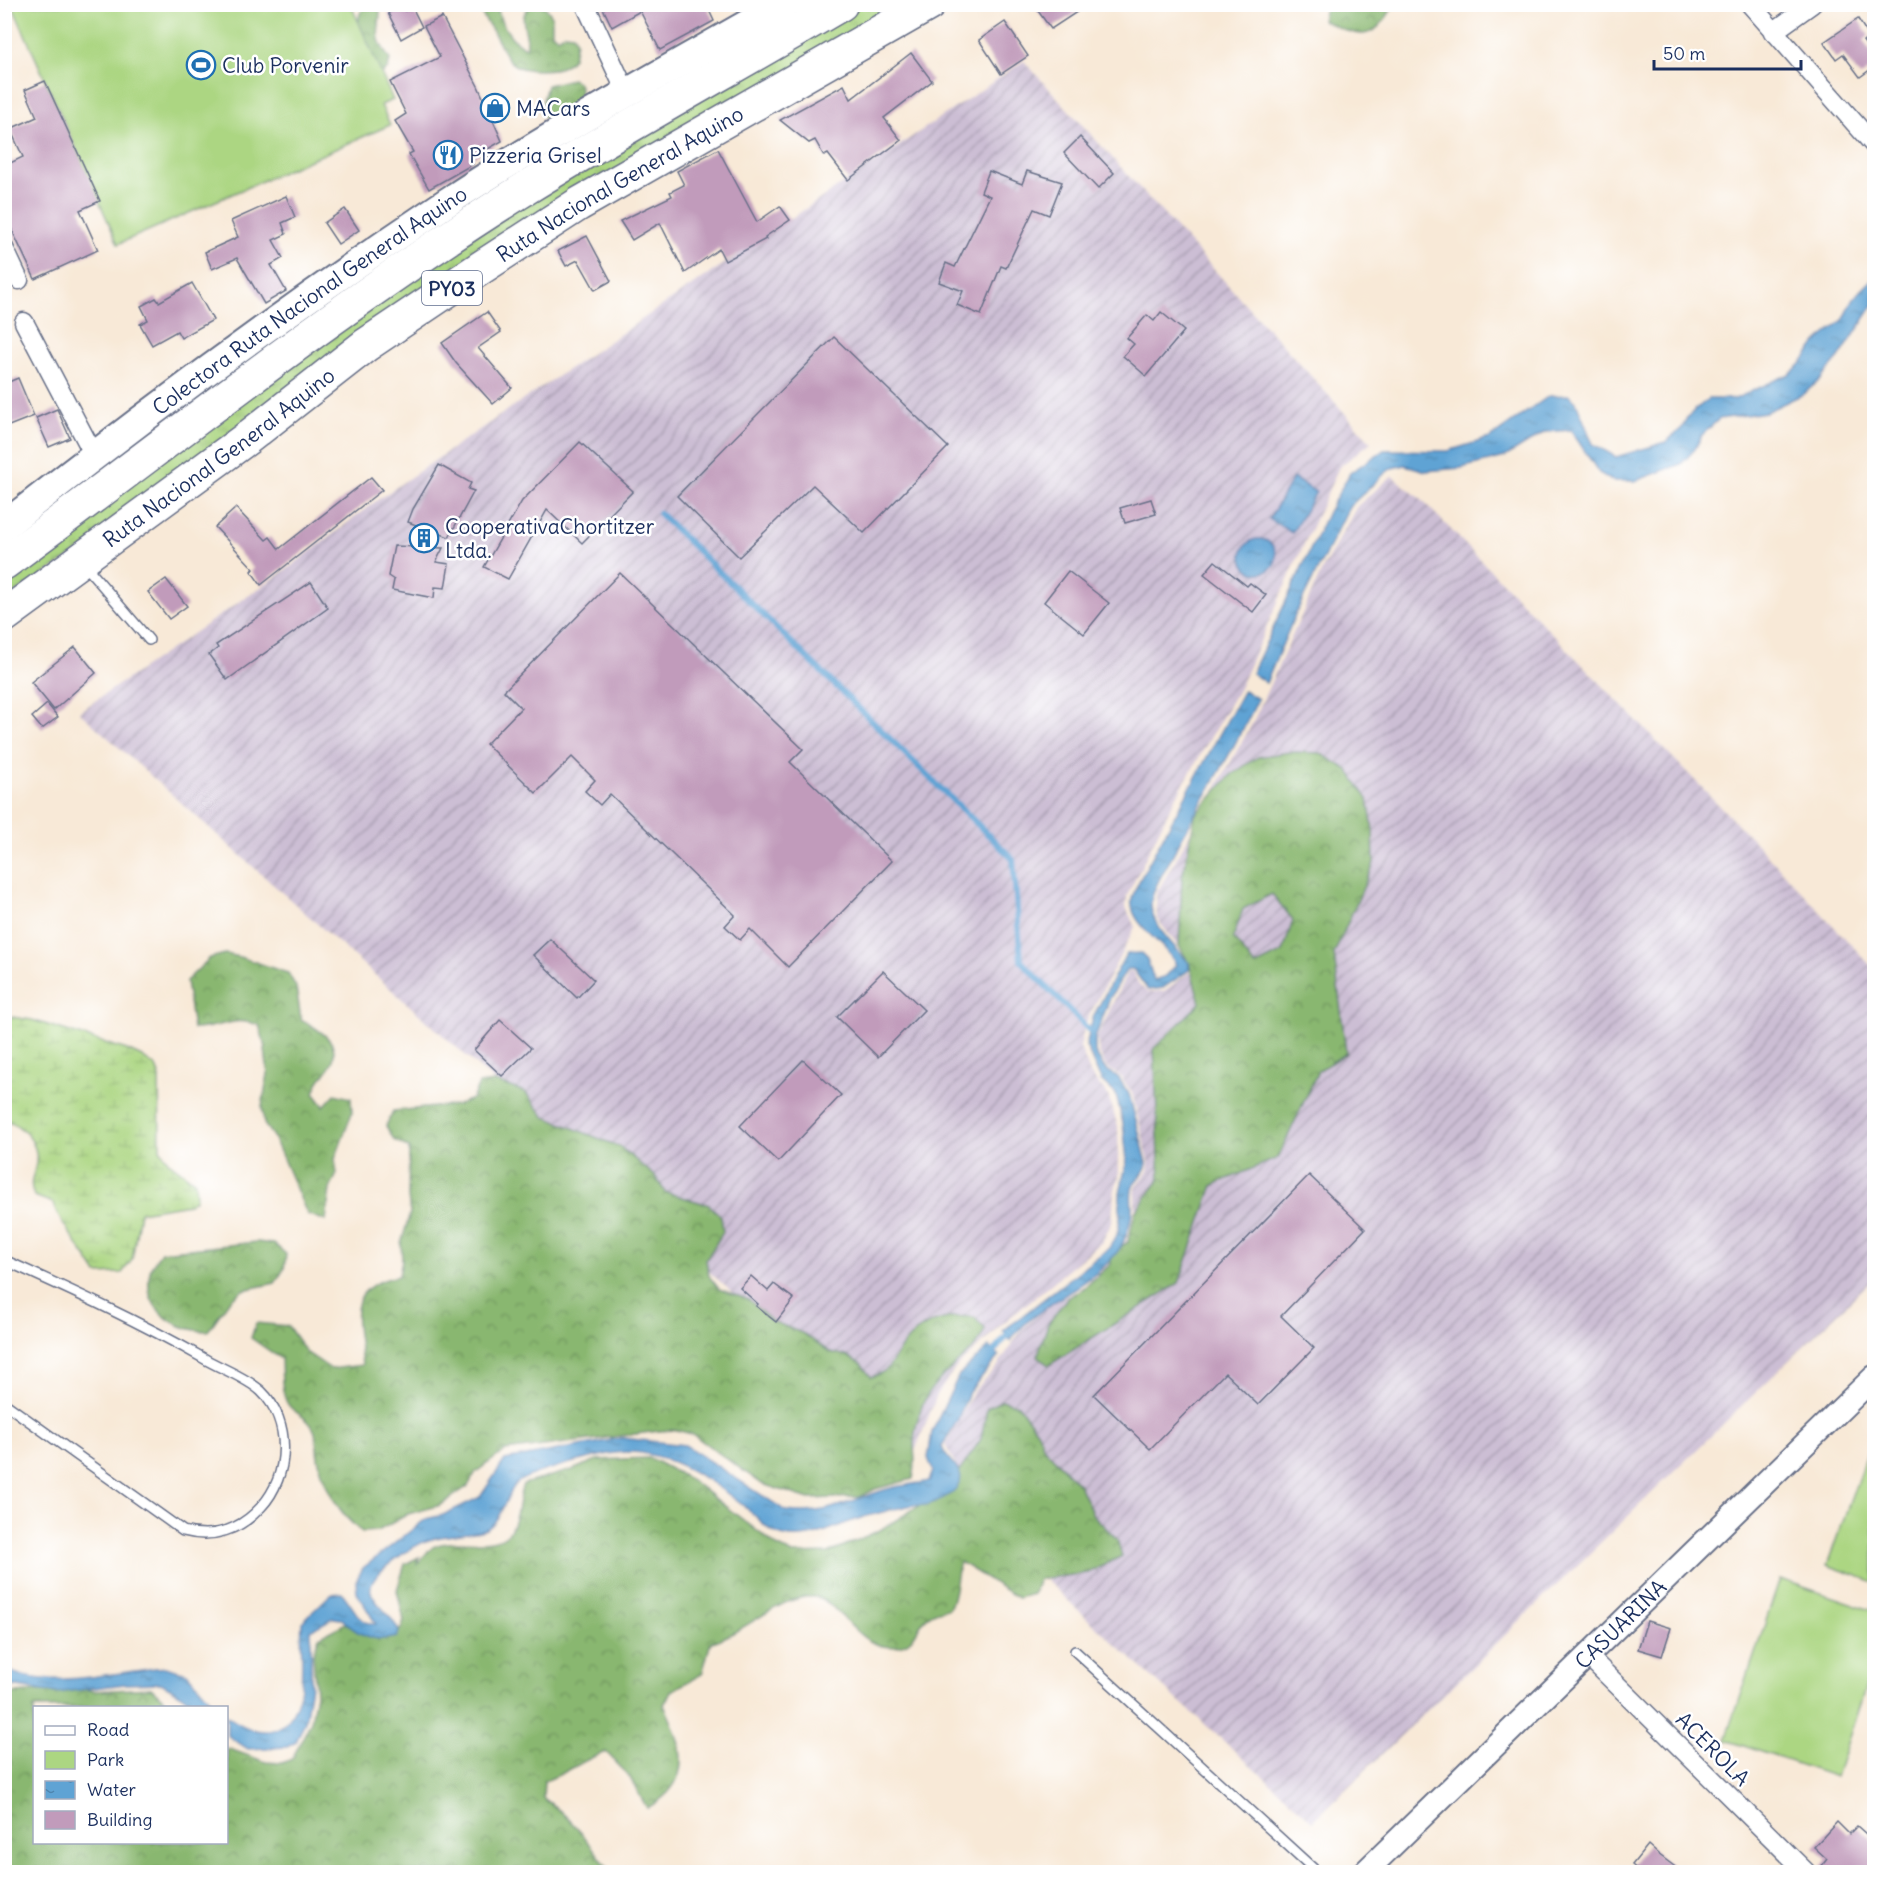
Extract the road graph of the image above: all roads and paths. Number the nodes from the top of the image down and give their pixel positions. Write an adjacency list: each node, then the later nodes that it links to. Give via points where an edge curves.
1 (585, 4): 8 (street)
2 (783, 4): 8 (main road, Colectora Ruta Nacional General Aquino)
3 (841, 4): 13 (highway, Ruta Nacional General Aquino / PY03, via 526,188)
4 (929, 4): 16 (highway, Ruta Nacional General Aquino / PY03, via 579,204 491,261 366,345 246,439)
5 (1750, 4): 7 (street)
6 (1812, 4): 7 (street)
7 (1773, 32): 9 (street)
8 (627, 93): 14 (main road, Colectora Ruta Nacional General Aquino, via 446,203)
9 (1875, 145)
10 (4, 248): 11 (street)
11 (19, 280)
12 (24, 322): 14 (street)
13 (302, 341): 15 (main road); 17 (highway, Ruta Nacional General Aquino / PY03)
14 (93, 455): 15 (main road, Colectora Ruta Nacional General Aquino)
15 (4, 526)
16 (80, 560): 18 (highway, Ruta Nacional General Aquino / PY03); 19 (lane)
17 (4, 563)
18 (4, 616)
19 (149, 640)
20 (4, 1260): 22 (lane, via 132,1317 260,1390 276,1412 283,1431 280,1478 254,1515 231,1529 202,1536 183,1531)
21 (1875, 1377): 24 (street, CASUARINA)
22 (4, 1403)
23 (1075, 1652): 25 (lane)
24 (1589, 1657): 26 (street, CASUARINA); 27 (street, ACEROLA)
25 (1317, 1872)
26 (1365, 1872)
27 (1806, 1872)

